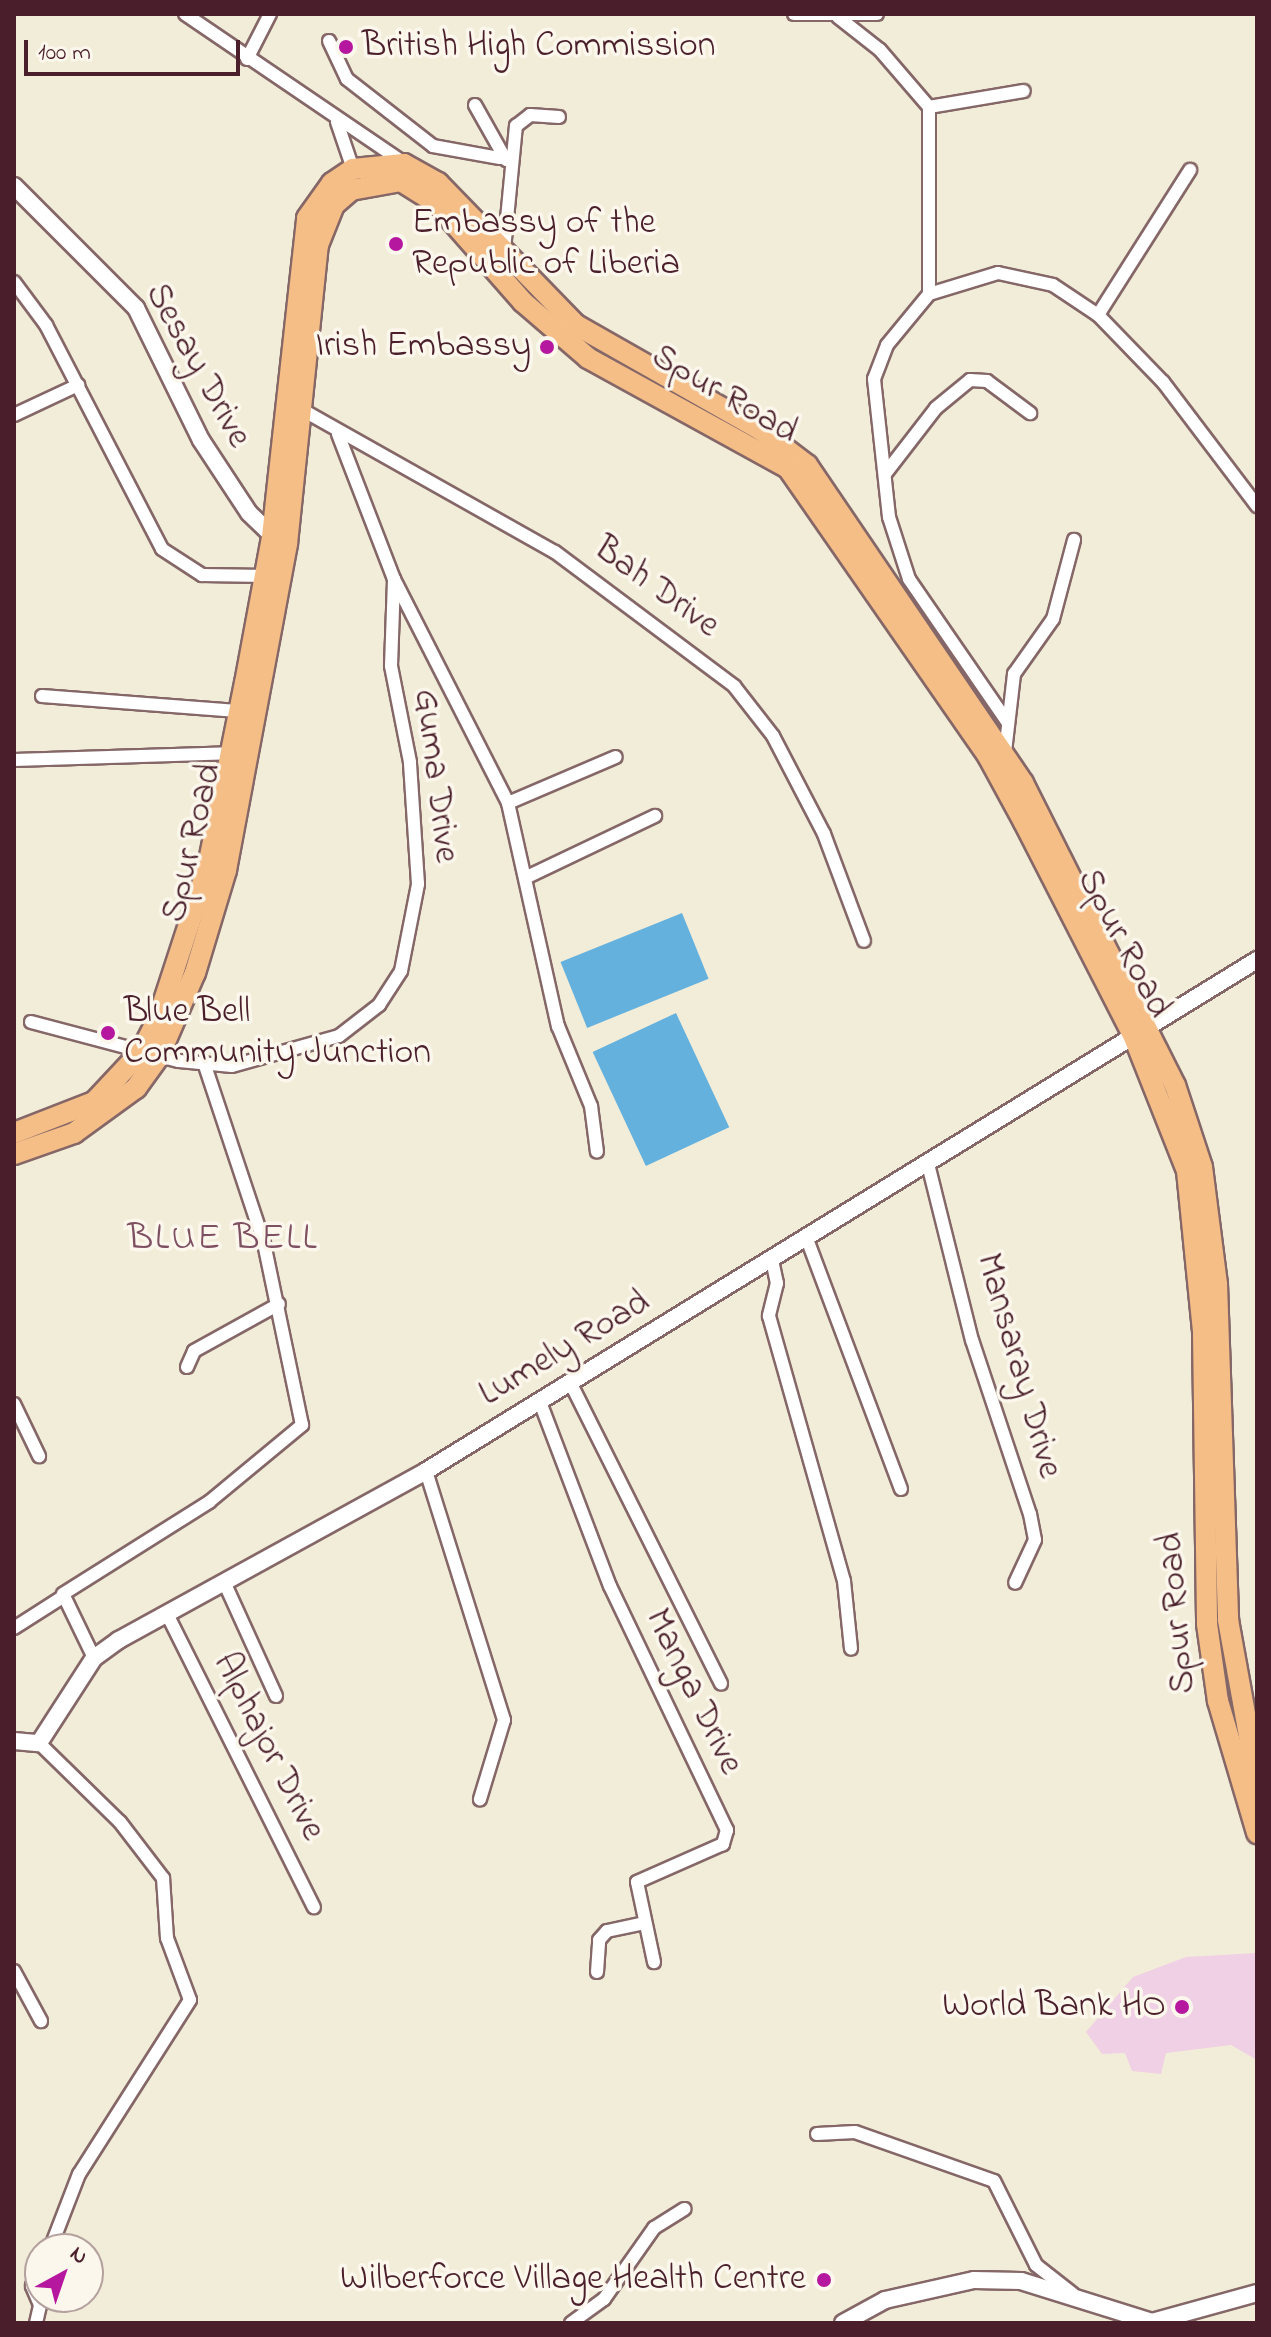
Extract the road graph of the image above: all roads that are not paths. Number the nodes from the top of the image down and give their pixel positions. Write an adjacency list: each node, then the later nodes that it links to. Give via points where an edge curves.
1 (185, 14): 7 (street)
2 (270, 14): 7 (street)
3 (794, 14): 5 (street)
4 (877, 14): 5 (street)
5 (823, 16): 10 (street, via 880,50)
6 (329, 41): 13 (street, via 347,79 433,146)
7 (247, 59): 12 (street)
8 (1024, 91): 10 (street)
9 (475, 105): 13 (street)
10 (929, 107): 20 (street)
11 (559, 117): 13 (street, via 520,118)
12 (337, 122): 14 (street); 15 (street)
13 (505, 160): 18 (street)
14 (404, 164): 15 (main road); 18 (main road, Spur Road, via 438,183)
15 (353, 169): 22 (main road, Spur Road, via 332,183 307,218)
16 (1190, 170): 21 (street)
17 (14, 186): 32 (street, Sesay Drive, via 136,308 201,440)
18 (503, 253): 28 (main road, Spur Road, via 538,292 616,353)
19 (14, 282): 23 (street)
20 (929, 294): 21 (street, via 966,278 1025,274); 29 (street, via 887,345 874,379)
21 (1098, 315): 30 (street, via 1163,382)
22 (301, 340): 24 (main road, Spur Road); 28 (main road, Spur Road, via 318,245 334,205 368,183 401,181 436,203 523,302 588,358)
23 (78, 385): 26 (street); 33 (street, via 162,549 202,575)
24 (297, 407): 27 (street, Bah Drive); 32 (main road, Spur Road)
25 (1030, 413): 29 (street, via 987,381 970,380 936,408)
26 (14, 415)
27 (338, 434): 34 (street); 46 (street, Bah Drive, via 555,552 734,686 773,736 817,821)
28 (757, 437): 39 (main road, Spur Road, via 830,495); 49 (main road, Spur Road, via 807,489 988,756)
29 (885, 474): 38 (street, via 895,547 909,579)
30 (1257, 506)
31 (1074, 540): 38 (street, via 1053,619 1014,674)
32 (279, 541): 33 (main road, Spur Road)
33 (272, 577): 35 (main road, Spur Road)
34 (394, 579): 43 (street); 51 (street, Guma Drive, via 391,666 418,845 415,914 401,971 379,1005 339,1036 290,1055)
35 (252, 685): 37 (main road, Spur Road); 40 (main road, Spur Road)
36 (42, 696): 37 (street)
37 (237, 711): 40 (main road, Spur Road)
38 (1008, 723): 39 (street)
39 (1005, 752): 49 (main road, Spur Road)
40 (239, 753): 42 (street); 50 (main road, Spur Road, via 217,868)
41 (616, 757): 43 (street)
42 (14, 760)
43 (508, 803): 45 (street)
44 (655, 816): 45 (street)
45 (527, 877): 53 (street, via 558,1026 591,1106)
46 (864, 941)
47 (1257, 960): 49 (street, Lumely Road)
48 (31, 1022): 50 (street, Guma Drive)
49 (1141, 1033): 55 (street, Lumely Road); 59 (main road, Spur Road, via 1187,1171)
50 (150, 1054): 51 (street, Guma Drive); 52 (main road, Spur Road, via 94,1102); 54 (main road, Spur Road, via 104,1116)
51 (205, 1066): 58 (street, via 228,1121)
52 (14, 1133)
53 (597, 1152)
54 (14, 1154)
55 (928, 1164): 56 (street, Lumely Road); 67 (street, Mansaray Drive, via 992,1407 1030,1514 1035,1540)
56 (807, 1239): 57 (street, Lumely Road); 66 (street)
57 (772, 1260): 61 (street, Lumely Road); 72 (street, via 777,1283 769,1316 844,1581)
58 (279, 1304): 60 (street, via 194,1351); 69 (street, via 302,1416 298,1433 209,1502)
59 (1212, 1332): 78 (main road, Spur Road, via 1228,1620); 80 (main road, Spur Road, via 1207,1624 1218,1701)
60 (187, 1367)
61 (571, 1384): 62 (street, Lumely Road); 74 (street)
62 (540, 1402): 65 (street, Lumely Road); 82 (street, Manga Drive, via 629,1630 727,1830 723,1844 637,1882)
63 (14, 1404): 64 (street)
64 (39, 1456)
65 (426, 1471): 68 (street, Lumely Road); 79 (street, via 467,1583 504,1720)
66 (901, 1489)
67 (1015, 1583)
68 (225, 1584): 70 (street, Lumely Road); 75 (street)
69 (61, 1598): 71 (street); 73 (street)
70 (167, 1614): 73 (street, Lumely Road); 81 (street, Alphajor Drive)
71 (14, 1628)
72 (851, 1649)
73 (94, 1658): 77 (street, Lumely Road)
74 (721, 1683)
75 (276, 1696)
76 (14, 1741): 77 (street)
77 (39, 1743): 89 (street, via 120,1822 163,1878 167,1938 190,2000 79,2174)
78 (1257, 1780)
79 (480, 1799)
80 (1257, 1833)
81 (314, 1907)
82 (644, 1923): 83 (street, Manga Drive); 85 (street, via 607,1931 599,1940)
83 (654, 1962)
84 (14, 1971): 86 (street)
85 (597, 1972)
86 (41, 2021)
87 (817, 2134): 91 (street, via 855,2132 994,2181 1036,2265)
88 (684, 2209): 92 (street, via 654,2228 604,2299)
89 (56, 2233)
90 (1257, 2293): 91 (street, via 1152,2322)
91 (1081, 2301): 93 (street, via 1021,2281 974,2280 885,2300)
92 (571, 2323)
93 (843, 2323)

